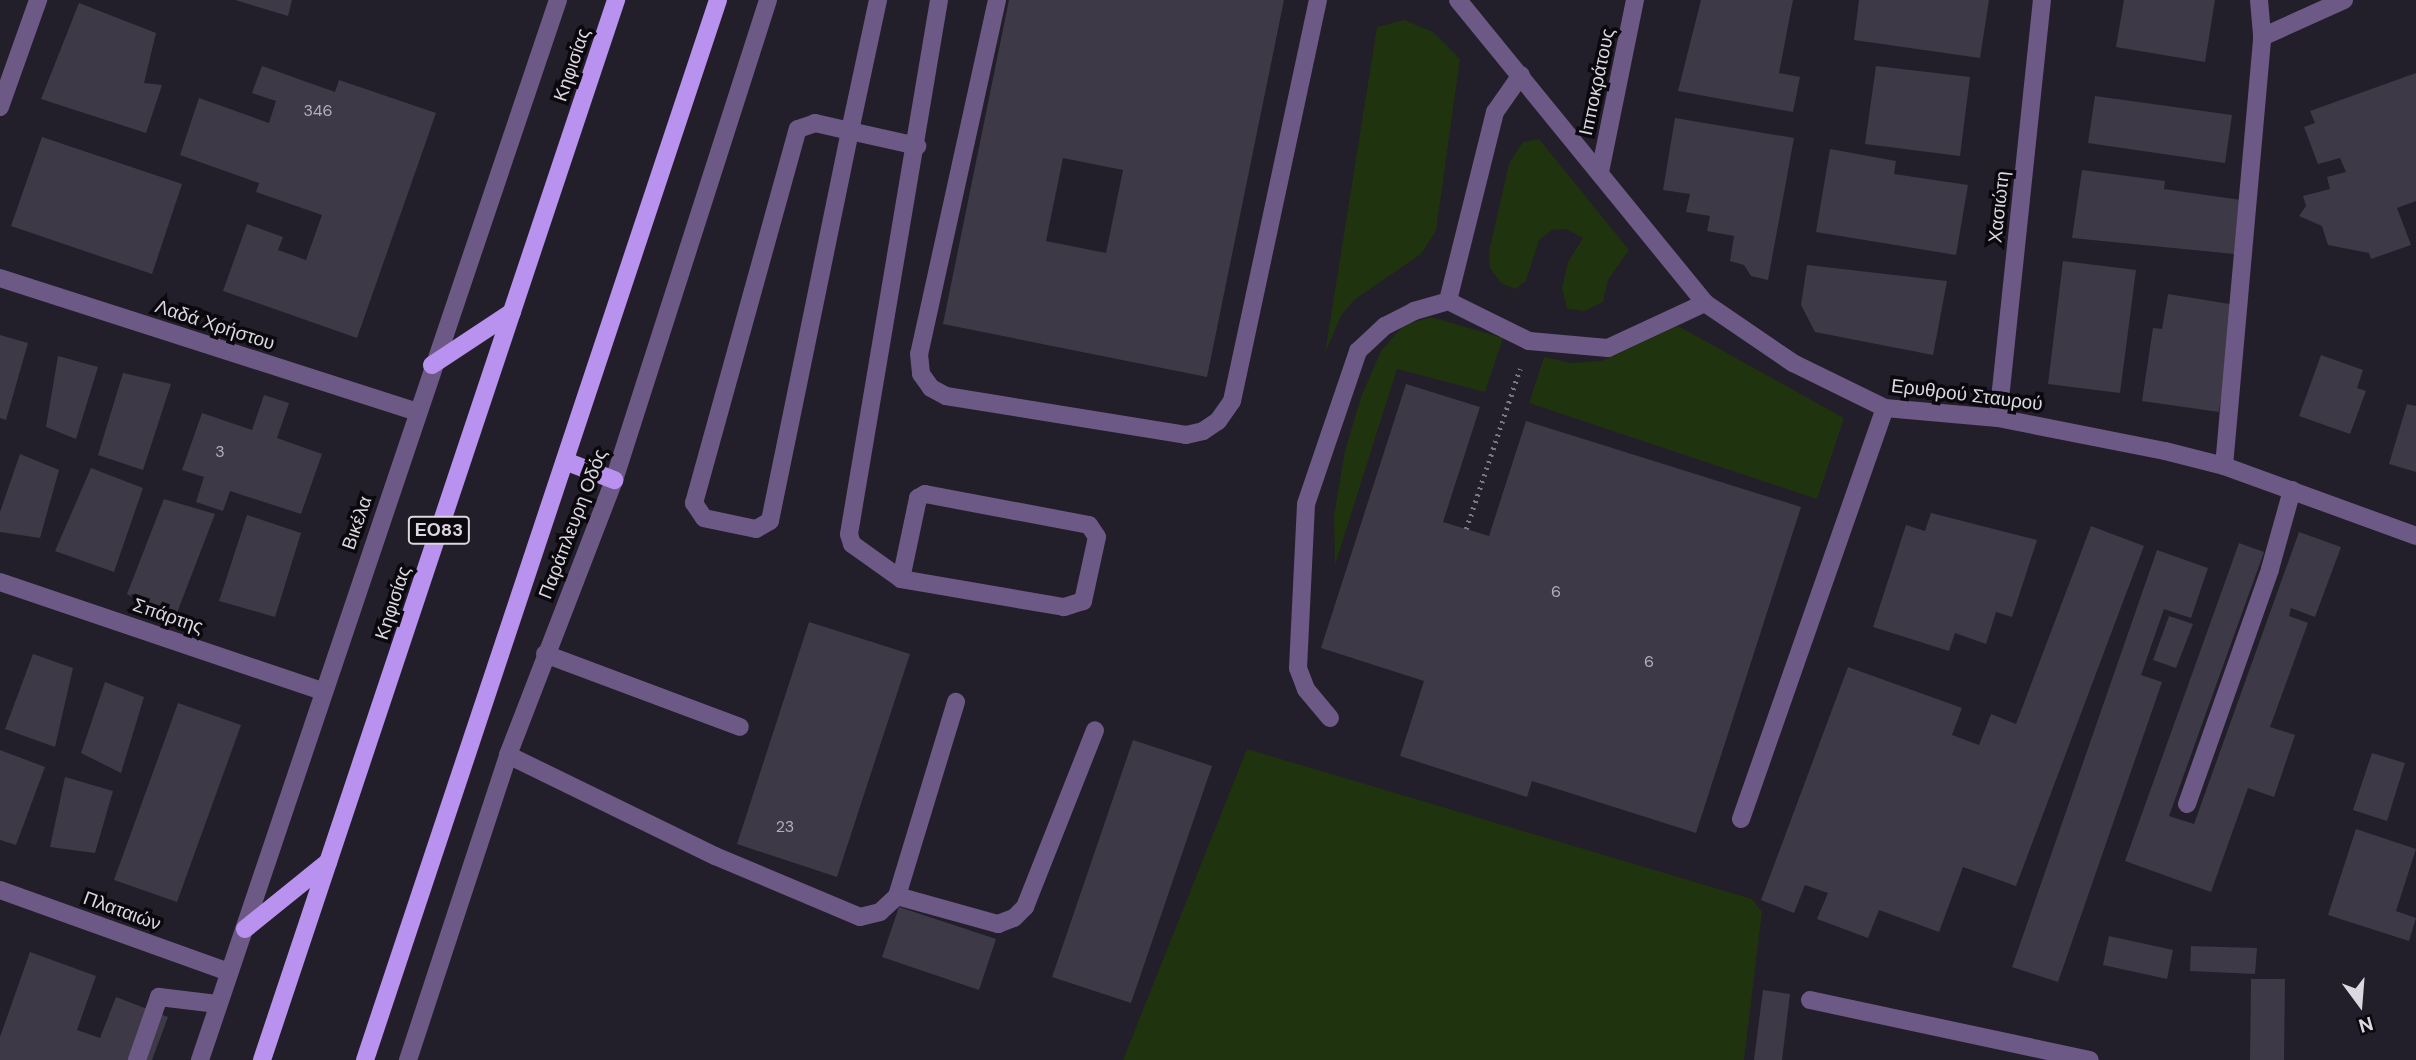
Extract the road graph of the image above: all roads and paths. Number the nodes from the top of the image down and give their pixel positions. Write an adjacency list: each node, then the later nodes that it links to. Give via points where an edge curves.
1 (38, 0): 17 (street)
2 (558, 0): 25 (street, Βικέλα)
3 (616, 0): 24 (main road, Κηφισίας / ΕΟ83)
4 (718, 0): 30 (main road)
5 (768, 0): 32 (street, Παράπλευρη Οδός)
6 (878, 0): 18 (street)
7 (939, 0): 19 (street)
8 (996, 0): 9 (street, via 919,354 921,374 931,388 946,396 1186,435 1203,432 1218,421 1232,401)
9 (1318, 0)
10 (1458, 0): 16 (street, Ερυθρού Σταυρού)
11 (1635, 0): 20 (street, Ιπποκράτους)
12 (2042, 0): 29 (street, Χασιώτη)
13 (2259, 0): 15 (street)
14 (2344, 0): 15 (street)
15 (2262, 37): 31 (street)
16 (1521, 75): 20 (street, Ερυθρού Σταυρού); 22 (street, via 1495,112)
17 (0, 107)
18 (850, 131): 18 (street, via 816,122 798,129 694,503 704,519 756,530 771,521); 19 (street)
19 (917, 146): 36 (street, via 849,534 855,550)
20 (1600, 172): 23 (street, Ερυθρού Σταυρού)
21 (0, 278): 28 (street, Λαδά Χρήστου)
22 (1448, 302): 23 (street, via 1529,341 1608,348); 41 (street, via 1414,311 1385,326 1358,351 1306,504 1298,668 1306,689)
23 (1705, 303): 27 (street, Ερυθρού Σταυρού, via 1793,362)
24 (512, 312): 25 (main road); 47 (main road, Κηφισίας / ΕΟ83)
25 (432, 365): 28 (street, Βικέλα)
26 (1518, 377): 34 (path)
27 (1885, 408): 29 (street, Ερυθρού Σταυρού); 46 (street)
28 (417, 412): 39 (street, Βικέλα)
29 (1998, 418): 31 (street, Ερυθρού Σταυρού, via 2085,432)
30 (565, 461): 32 (main road); 57 (main road)
31 (2224, 466): 33 (street, Ερυθρού Σταυρού)
32 (614, 480): 38 (street, Παράπλευρη Οδός)
33 (2292, 490): 35 (street, Ερυθρού Σταυρού); 45 (street, via 2270,569)
34 (1466, 529)
35 (2416, 536)
36 (901, 579): 36 (street, via 1074,607 1083,601 1097,537 1089,525 925,494 918,498)
37 (0, 582): 39 (street, Σπάρτης)
38 (545, 654): 42 (street); 44 (street, Παράπλευρη Οδός)
39 (322, 691): 50 (street, Βικέλα)
40 (956, 702): 49 (street)
41 (1330, 718)
42 (740, 727)
43 (1095, 730): 49 (street, via 1025,907 1014,918 998,924)
44 (508, 755): 49 (street, via 715,856 860,916 880,912); 58 (street, Παράπλευρη Οδός)
45 (2187, 804)
46 (1741, 819)
47 (328, 862): 50 (main road); 56 (main road, Κηφισίας / ΕΟ83)
48 (0, 890): 51 (street, Πλαταιών)
49 (897, 896)
50 (244, 929): 51 (street, Βικέλα)
51 (229, 972): 53 (street, Βικέλα)
52 (1810, 1000): 59 (street)
53 (218, 1004): 54 (street, via 159,997); 55 (street, Βικέλα)
54 (137, 1060)
55 (200, 1060)
56 (262, 1060)
57 (365, 1060)
58 (408, 1060)
59 (2090, 1060)

